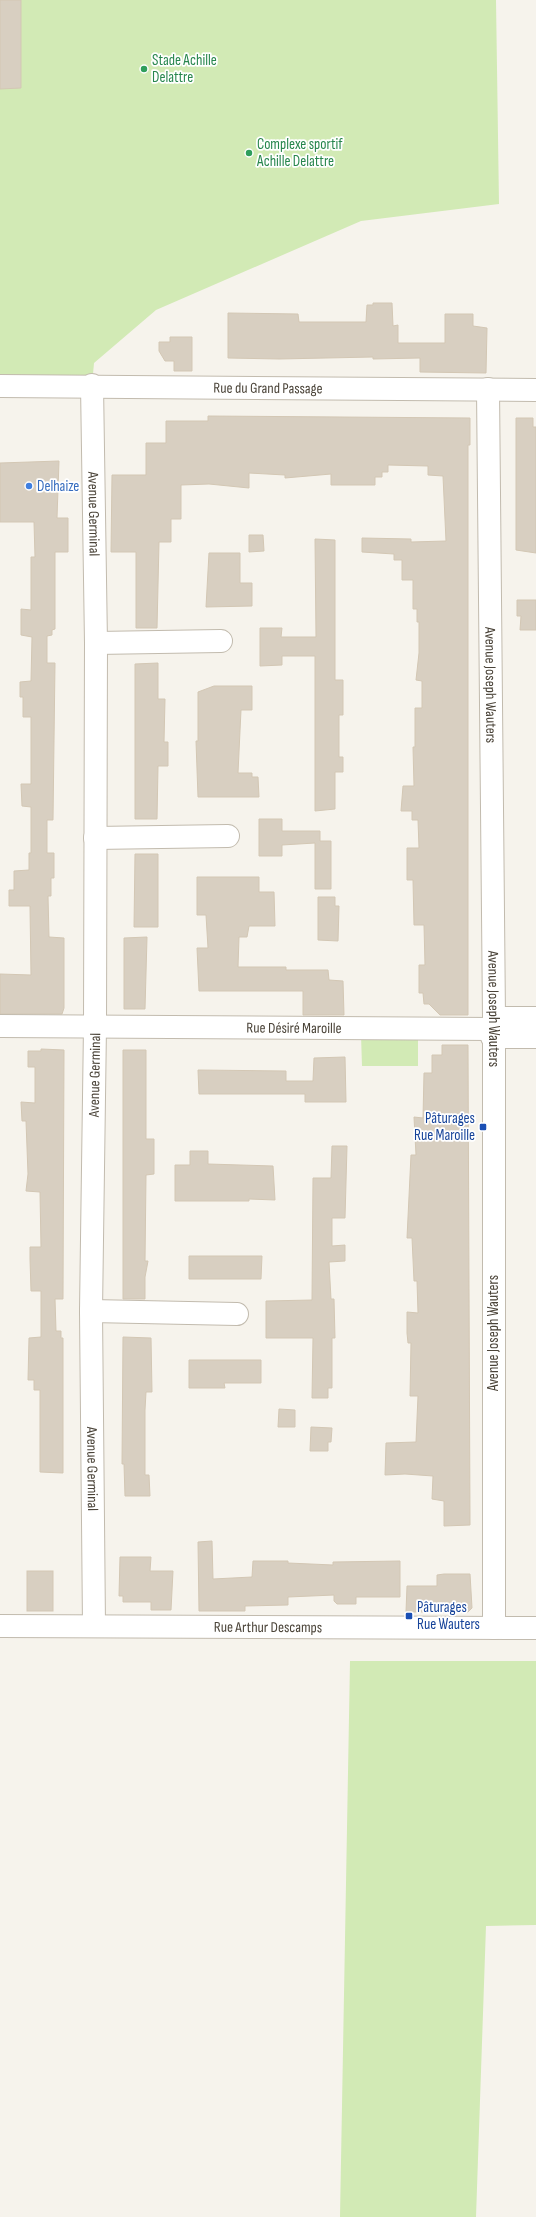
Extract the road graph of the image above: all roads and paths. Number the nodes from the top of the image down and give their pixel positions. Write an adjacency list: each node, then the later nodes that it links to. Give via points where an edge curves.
1 (92, 385): 2 (street, Rue du Grand Passage); 3 (street, Rue du Grand Passage); 6 (street, Avenue Germinal)
2 (0, 386)
3 (488, 389): 4 (street, Rue du Grand Passage); 12 (street, Avenue Joseph Wauters)
4 (536, 390)
5 (221, 641): 6 (street)
6 (96, 643): 8 (street, Avenue Germinal)
7 (228, 836): 8 (street)
8 (95, 838): 11 (street, Avenue Germinal)
9 (536, 1018): 12 (street)
10 (0, 1026): 11 (street, Rue Désiré Maroille)
11 (95, 1026): 12 (street, Rue Désiré Maroille); 14 (street, Avenue Germinal)
12 (493, 1028): 13 (street); 18 (street, Avenue Joseph Wauters)
13 (536, 1037)
14 (91, 1312): 15 (street); 17 (street, Avenue Germinal)
15 (237, 1314)
16 (0, 1626): 17 (street, Rue Arthur Descamps)
17 (94, 1626): 18 (street, Rue Arthur Descamps)
18 (494, 1628): 19 (street, Rue Arthur Descamps)
19 (536, 1628)

